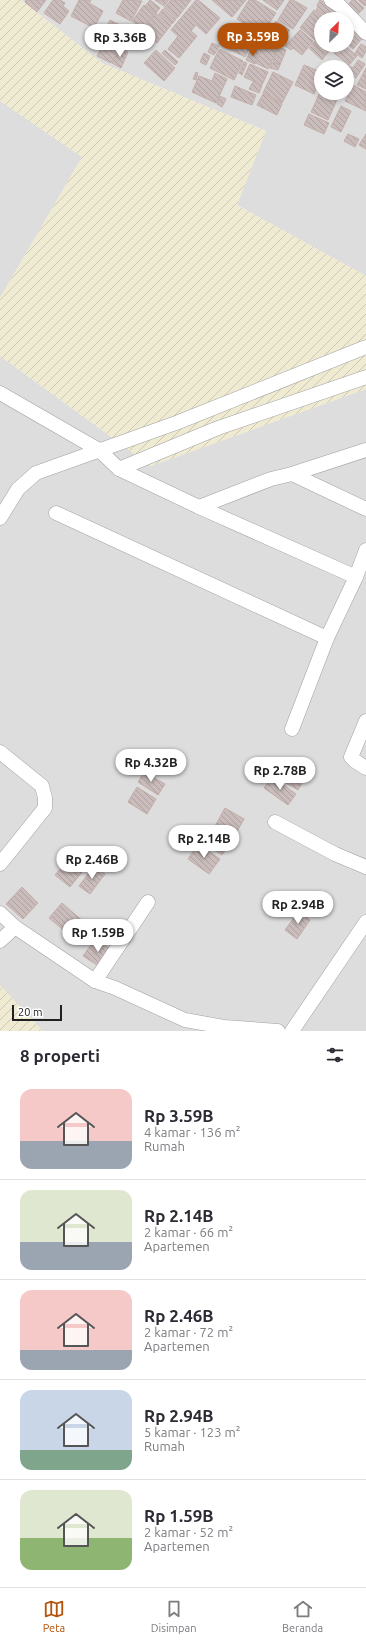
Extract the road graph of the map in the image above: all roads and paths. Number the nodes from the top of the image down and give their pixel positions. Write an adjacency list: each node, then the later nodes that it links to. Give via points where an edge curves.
1 (331, 0): 2 (street)
2 (366, 33)
3 (366, 347): 6 (street, via 176,423)
4 (366, 377): 8 (street, via 218,428)
5 (0, 393): 6 (street)
6 (99, 450): 8 (street); 13 (street, via 36,472 18,489)
7 (366, 450): 9 (street)
8 (119, 469): 10 (street)
9 (292, 474): 10 (street, via 271,479); 11 (street)
10 (199, 507): 15 (street)
11 (366, 509)
12 (56, 513): 16 (street)
13 (0, 518)
14 (366, 550): 15 (street)
15 (356, 578): 16 (street)
16 (327, 638): 18 (street)
17 (366, 721): 20 (street, via 351,757)
18 (292, 729)
19 (0, 752): 22 (street, via 42,786 45,798 45,808)
20 (366, 768)
21 (275, 822): 23 (street, via 335,854)
22 (0, 864)
23 (366, 867)
24 (148, 902): 29 (street)
25 (0, 913): 27 (street)
26 (366, 922): 32 (street)
27 (15, 927): 28 (street); 29 (street)
28 (0, 941)
29 (94, 981): 30 (street, via 185,1020)
30 (224, 1029): 31 (street)
31 (278, 1031)
32 (292, 1031)

